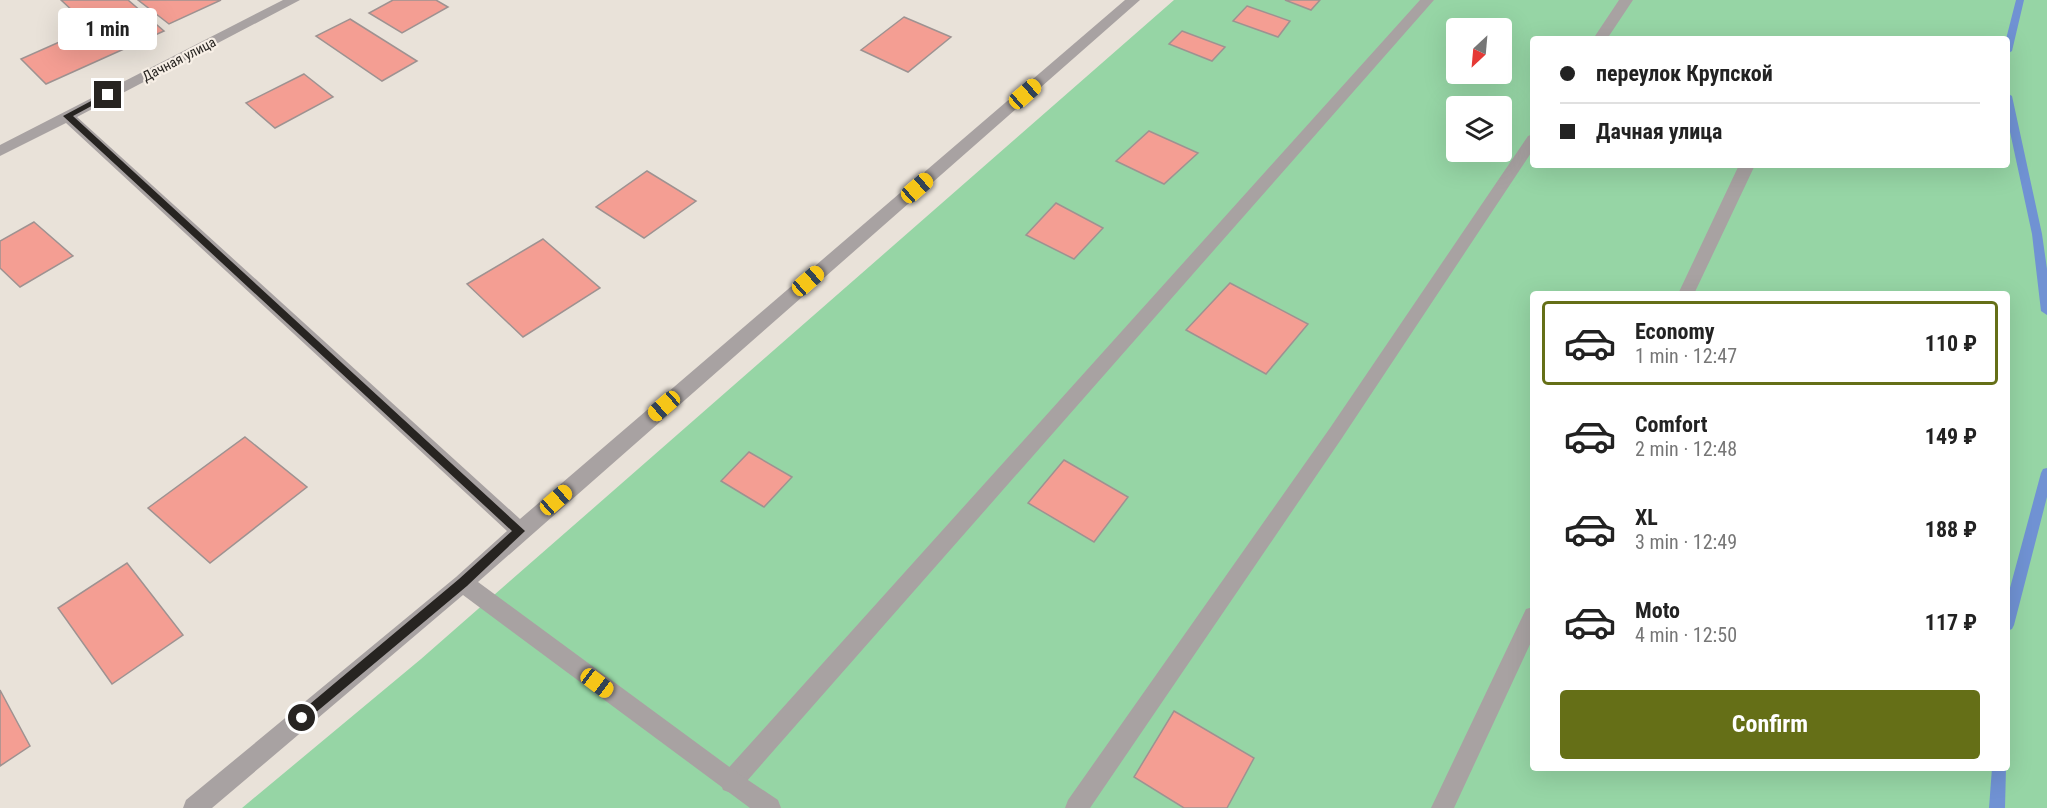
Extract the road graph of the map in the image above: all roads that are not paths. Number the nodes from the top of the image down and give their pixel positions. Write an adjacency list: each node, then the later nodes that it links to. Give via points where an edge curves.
1 (293, 0): 6 (street, Дачная улица)
2 (1133, 0): 11 (street)
3 (1427, 0): 14 (street)
4 (1626, 0): 5 (street)
5 (1602, 36)
6 (67, 116): 8 (street, Дачная улица); 11 (street)
7 (1530, 142): 17 (street, via 1336,433)
8 (0, 151)
9 (1746, 168): 10 (street)
10 (1687, 291)
11 (520, 531): 12 (street)
12 (463, 583): 14 (street); 15 (street)
13 (1530, 622): 18 (street)
14 (731, 782): 16 (street)
15 (194, 808)
16 (770, 808)
17 (1076, 808)
18 (1442, 808)

